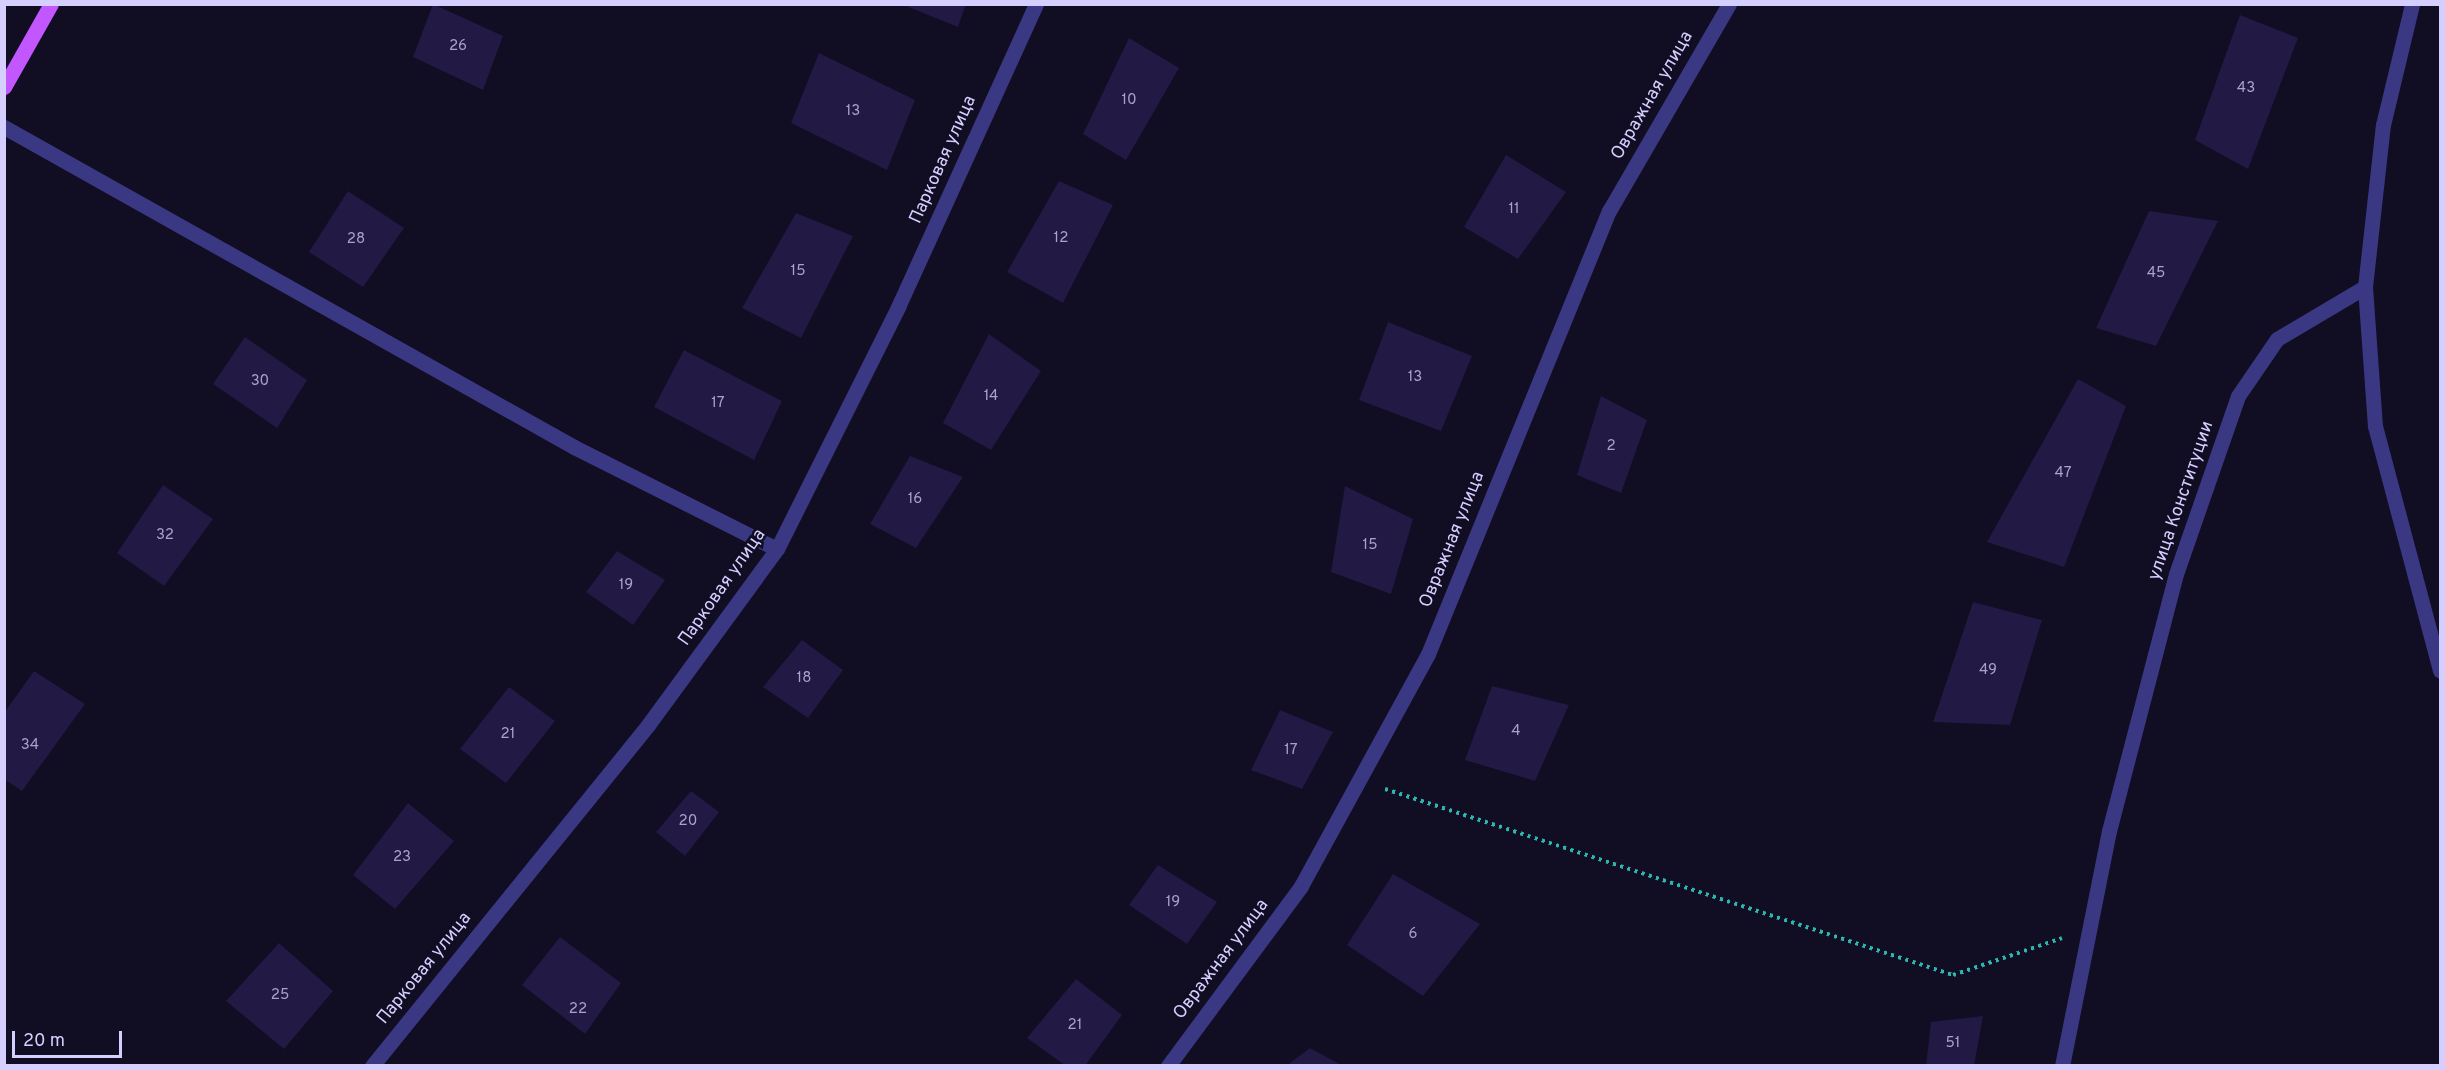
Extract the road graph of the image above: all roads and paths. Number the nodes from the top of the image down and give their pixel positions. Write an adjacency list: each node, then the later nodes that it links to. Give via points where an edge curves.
1 (51, 4): 5 (main road)
2 (1036, 4): 8 (street, Парковая улица, via 898,307)
3 (1729, 4): 10 (street, Овражная улица, via 1609,211 1428,654)
4 (2412, 4): 7 (street, via 2383,125)
5 (4, 87)
6 (4, 127): 8 (street, via 574,447)
7 (2365, 287): 9 (street, via 2374,426); 11 (street, улица Конституции, via 2277,339 2238,396 2176,574 2109,831)
8 (777, 549): 12 (street, Парковая улица, via 648,725)
9 (2440, 670)
10 (1358, 780): 11 (path, via 1953,975); 13 (street, Овражная улица, via 1301,886)
11 (2089, 929): 14 (street, улица Конституции)
12 (372, 1065)
13 (1168, 1065)
14 (2062, 1065)

